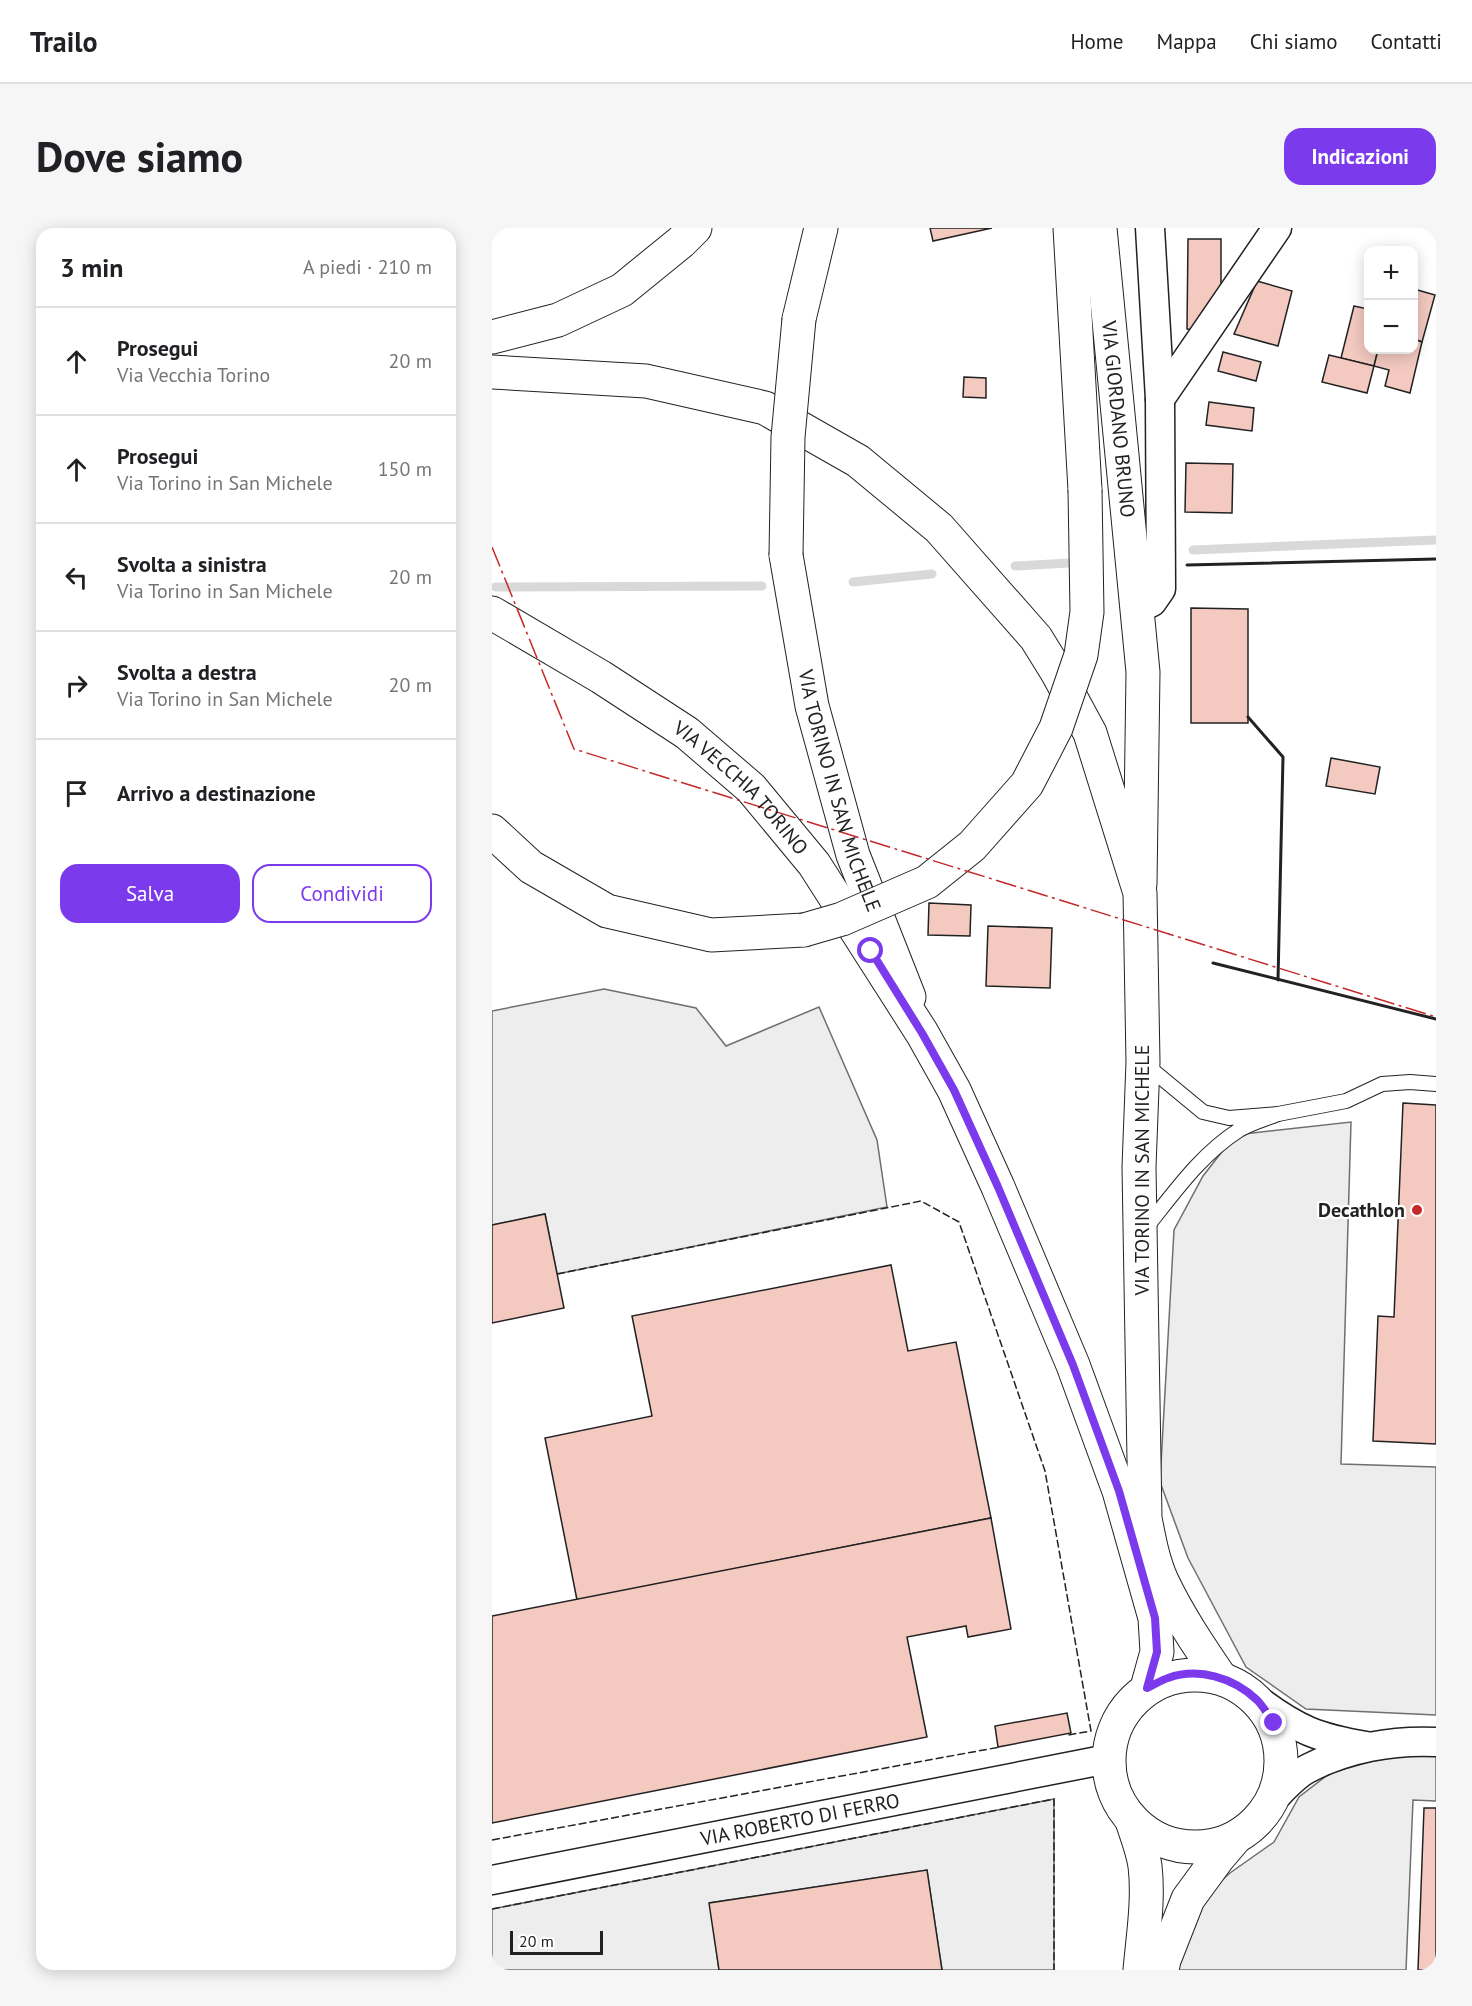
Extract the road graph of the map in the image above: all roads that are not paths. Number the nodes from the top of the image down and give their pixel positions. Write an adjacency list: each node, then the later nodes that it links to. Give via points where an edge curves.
1 (695, 228): 7 (main road, via 622,290 558,320)
2 (821, 228): 14 (main road, VIA TORINO IN SAN MICHELE, bridge, via 799,318 788,436 786,555 812,706 853,855)
3 (1070, 228): 12 (main road, bridge, via 1085,490 1087,612 1081,655 1056,729 1027,784 972,846 927,882 842,918 804,930 711,935 607,911 531,867)
4 (1100, 228): 10 (main road, VIA GIORDANO BRUNO)
5 (1150, 228): 9 (street)
6 (1277, 228): 9 (street)
7 (492, 337)
8 (492, 372): 13 (main road, via 646,381 686,388 765,408 858,461 939,528 1036,638 1089,733)
9 (1160, 399): 10 (street, via 1161,589 1152,602)
10 (1137, 609): 13 (main road, VIA TORINO IN SAN MICHELE, via 1143,672)
11 (492, 613): 14 (main road, VIA VECCHIA TORINO, via 687,733 751,789 814,864)
12 (492, 831)
13 (1140, 893): 15 (main road, VIA TORINO IN SAN MICHELE)
14 (922, 1033): 20 (main road, VIA TORINO IN SAN MICHELE, via 954,1090 998,1187 1073,1365 1119,1491 1155,1618 1157,1652)
15 (1143, 1062): 17 (lane, via 1203,1112 1229,1118); 18 (main road, VIA TORINO IN SAN MICHELE)
16 (1436, 1084): 17 (lane, via 1382,1084 1346,1101)
17 (1278, 1113): 18 (lane, via 1241,1129 1214,1148)
18 (1140, 1235): 19 (main road, VIA TORINO IN SAN MICHELE, via 1145,1518 1162,1580)
19 (1220, 1677): 20 (main road, VIA TORINO IN SAN MICHELE, via 1170,1677); 21 (main road, VIA TORINO IN SAN MICHELE, via 1241,1686)
20 (1147, 1688): 24 (main road, VIA TORINO IN SAN MICHELE, via 1119,1719)
21 (1259, 1701): 23 (street, via 1309,1733); 25 (main road, VIA TORINO IN SAN MICHELE, via 1274,1723 1281,1747 1281,1773)
22 (1436, 1742): 23 (street)
23 (1371, 1746): 25 (street, via 1307,1768)
24 (1108, 1759): 26 (main road, VIA TORINO IN SAN MICHELE, via 1119,1803); 28 (street, VIA ROBERTO DI FERRO)
25 (1274, 1798): 27 (main road, VIA TORINO IN SAN MICHELE, via 1258,1822)
26 (1132, 1821): 27 (main road, VIA TORINO IN SAN MICHELE, via 1155,1838 1181,1847 1208,1847); 29 (main road, VIA TORINO IN SAN MICHELE, via 1145,1867)
27 (1235, 1839): 30 (main road, VIA TORINO IN SAN MICHELE, via 1188,1899)
28 (492, 1880)
29 (1140, 1970)
30 (1162, 1970)

